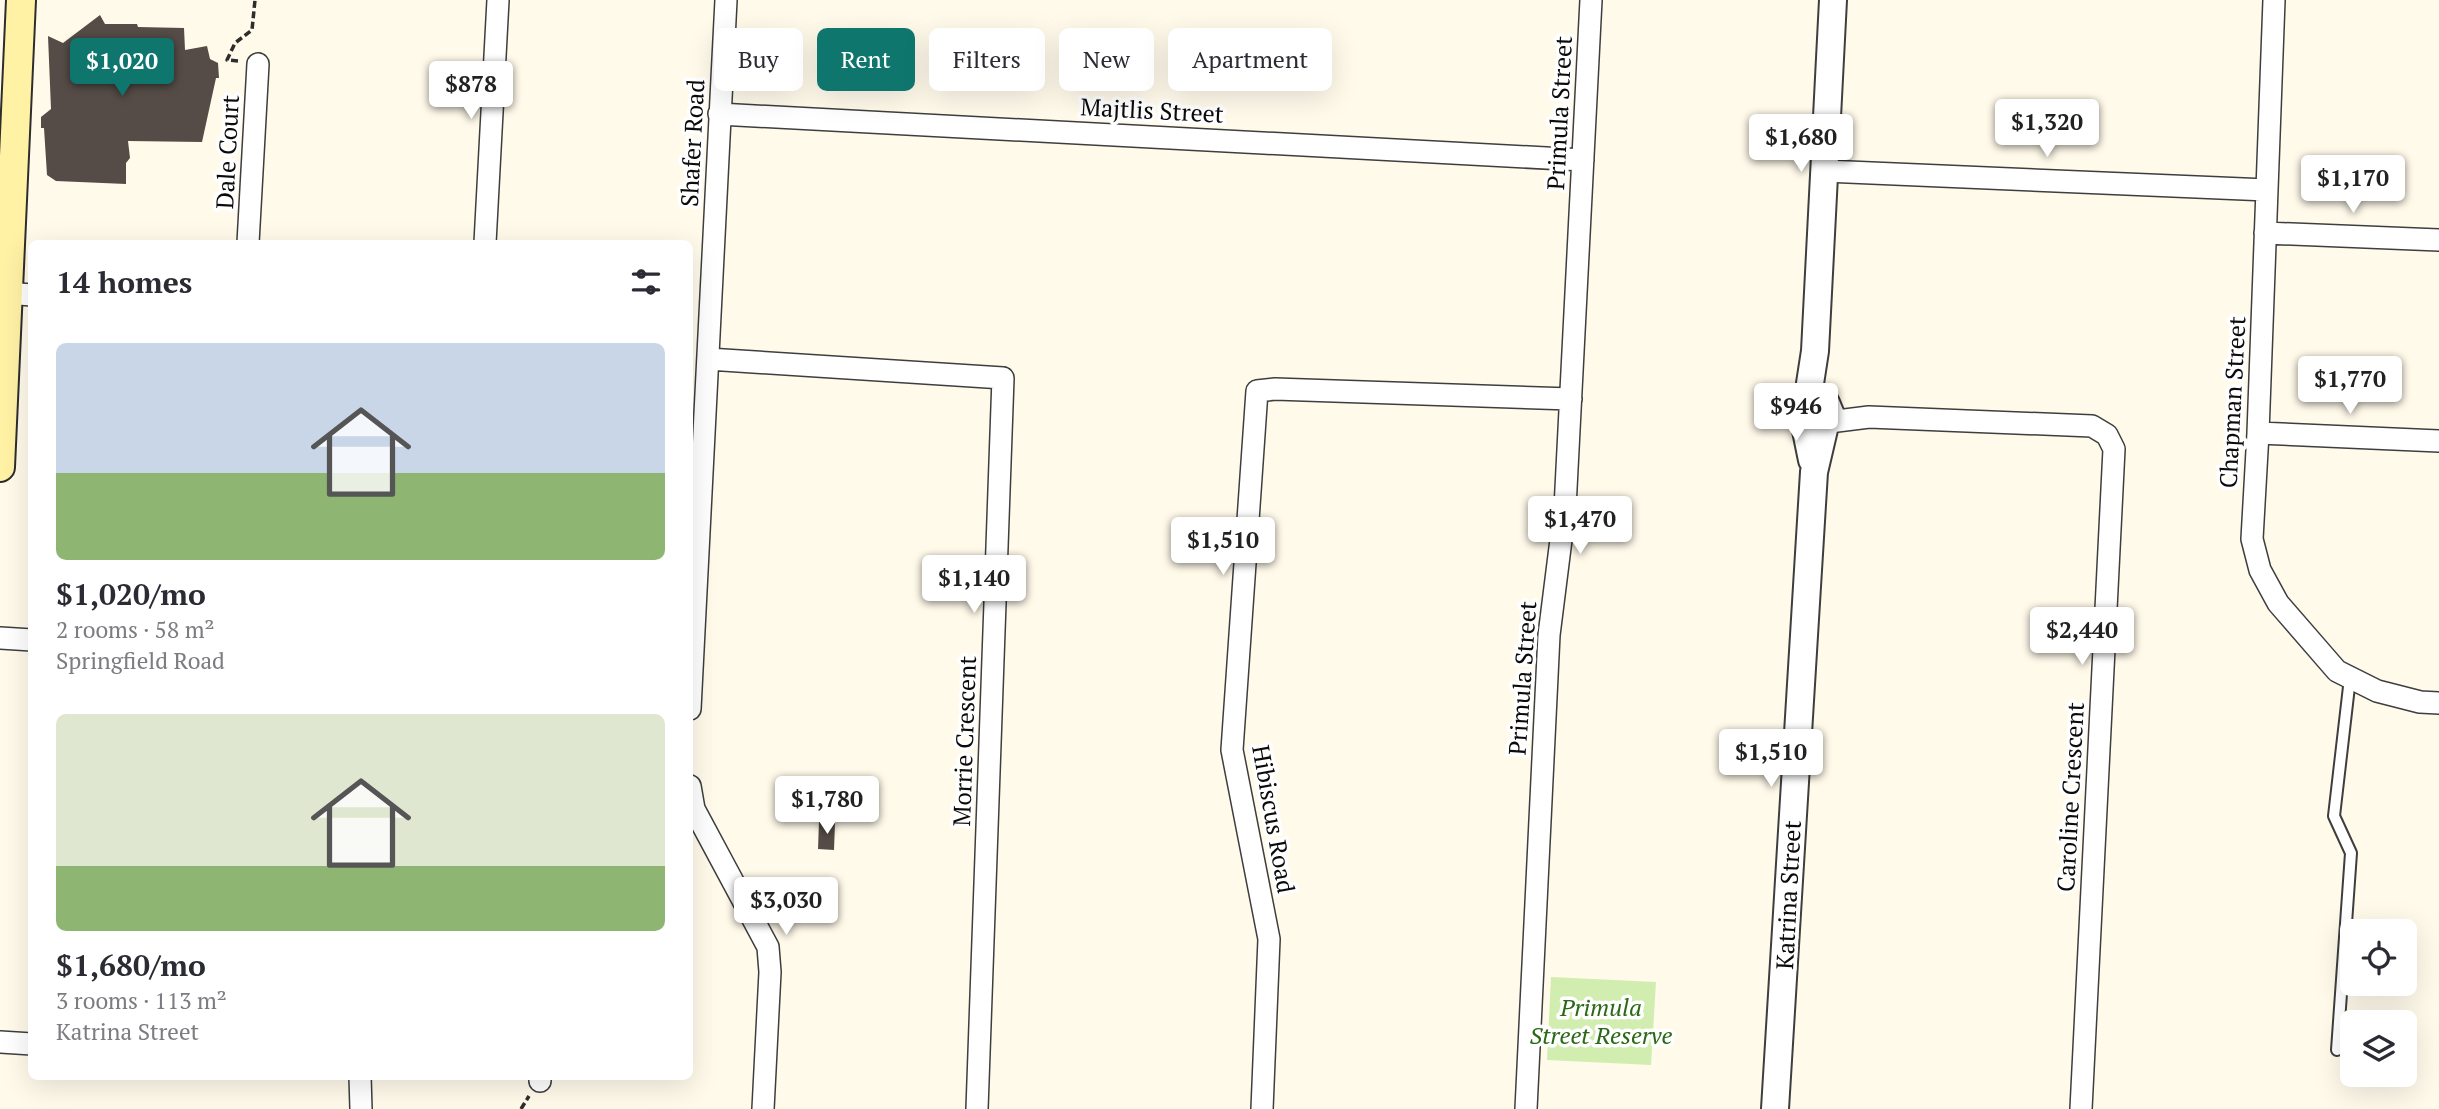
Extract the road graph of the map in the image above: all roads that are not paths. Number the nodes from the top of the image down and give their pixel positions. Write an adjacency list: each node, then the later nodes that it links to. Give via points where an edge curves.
1 (21, 0): 11 (main road)
2 (498, 0): 15 (street)
3 (726, 0): 8 (street, Shafer Road)
4 (1591, 0): 9 (street, Primula Street)
5 (1833, 0): 10 (street, Katrina Street)
6 (2274, 0): 12 (street, Chapman Street)
7 (258, 64): 14 (street, Dale Court)
8 (719, 114): 9 (street, Majtlis Street); 18 (street, Shafer Road)
9 (1583, 160): 19 (street, Primula Street)
10 (1825, 171): 12 (street); 20 (street, Katrina Street, via 1815,351)
11 (6, 176): 17 (main road)
12 (2267, 190): 13 (street, Chapman Street)
13 (2265, 233): 16 (street); 22 (street, Chapman Street)
14 (248, 240)
15 (485, 240)
16 (2439, 240)
17 (19, 294): 21 (main road)
18 (708, 359): 27 (street, Shafer Road); 37 (street, Morrie Crescent, via 1003,378)
19 (1571, 399): 38 (street, Hibiscus Road, via 1257,391 1232,750 1269,939); 39 (street, Primula Street, via 1565,508 1549,635)
20 (1820, 413): 40 (street, Katrina Street); 41 (street, Caroline Crescent, via 2092,426 2107,435 2114,449)
21 (1, 429): 24 (main road)
22 (2258, 433): 23 (street); 28 (street, Chapman Street, via 2252,539 2260,570 2278,603 2337,671)
23 (2439, 441)
24 (0, 467)
25 (0, 638): 26 (street)
26 (28, 640)
27 (693, 651)
28 (2350, 678): 29 (street, Chapman Street, via 2377,691); 33 (lane, via 2334,816 2351,853)
29 (2439, 703)
30 (693, 803): 36 (street, via 768,947)
31 (0, 1042): 32 (street)
32 (28, 1044)
33 (2337, 1050)
34 (360, 1080): 35 (street)
35 (361, 1109)
36 (762, 1109)
37 (977, 1109)
38 (1262, 1109)
39 (1527, 1109)
40 (1775, 1109)
41 (2081, 1109)

